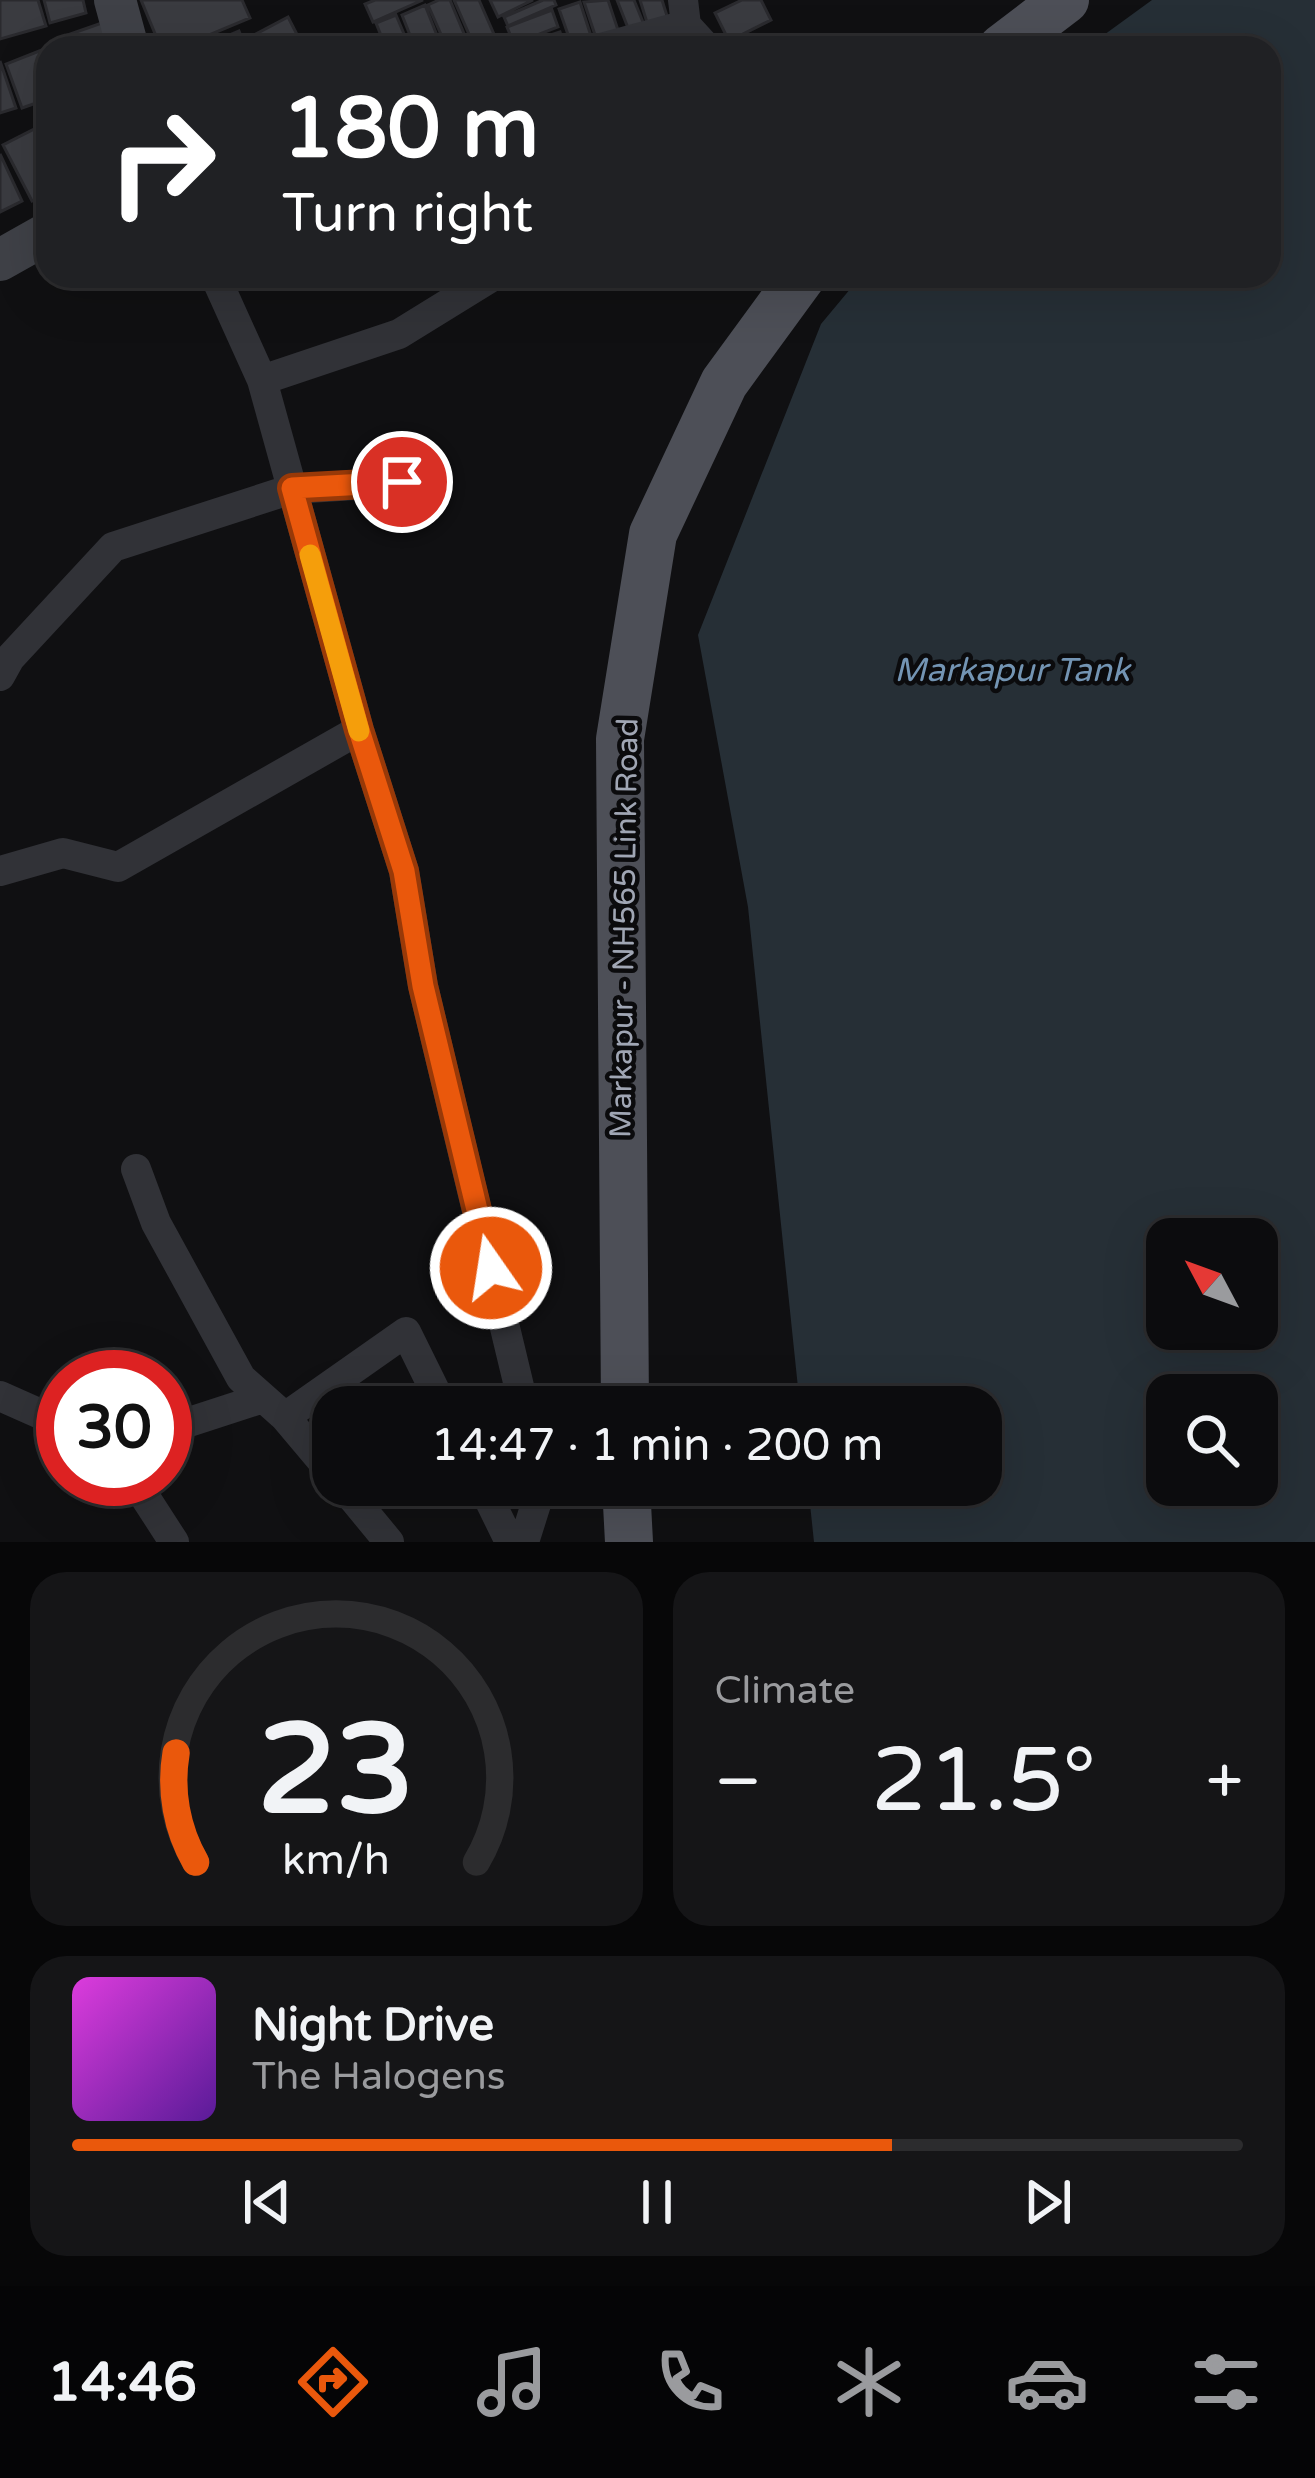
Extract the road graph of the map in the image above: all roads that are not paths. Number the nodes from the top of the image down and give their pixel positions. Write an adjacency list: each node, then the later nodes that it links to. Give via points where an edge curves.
1 (115, 0): 4 (main road)
2 (1065, 0): 6 (main road)
3 (692, 24): 5 (street)
4 (125, 36)
5 (646, 36)
6 (1018, 36)
7 (36, 240): 8 (main road)
8 (0, 260)
9 (220, 288): 12 (street)
10 (474, 288): 12 (street, via 399,334)
11 (793, 288): 21 (main road, Markapur - NH565 Link Road, via 724,383 653,534 620,739)
12 (262, 380): 14 (street)
13 (402, 482): 14 (street)
14 (292, 488): 15 (street, via 113,547); 16 (street)
15 (0, 676)
16 (359, 730): 17 (street, via 118,867 63,853); 20 (street, via 404,871 423,986)
17 (0, 871)
18 (136, 1169): 23 (street, via 156,1223 241,1378)
19 (433, 1386): 23 (street, via 406,1332)
20 (519, 1386)
21 (625, 1386)
22 (0, 1396): 24 (street)
23 (274, 1407): 25 (street); 26 (street)
24 (36, 1410)
25 (192, 1423)
26 (312, 1450)
27 (151, 1506): 32 (street)
28 (359, 1506): 33 (street)
29 (492, 1506): 34 (street)
30 (535, 1506): 35 (street)
31 (627, 1506): 36 (main road)
32 (174, 1542)
33 (389, 1542)
34 (510, 1542)
35 (524, 1542)
36 (629, 1542)

